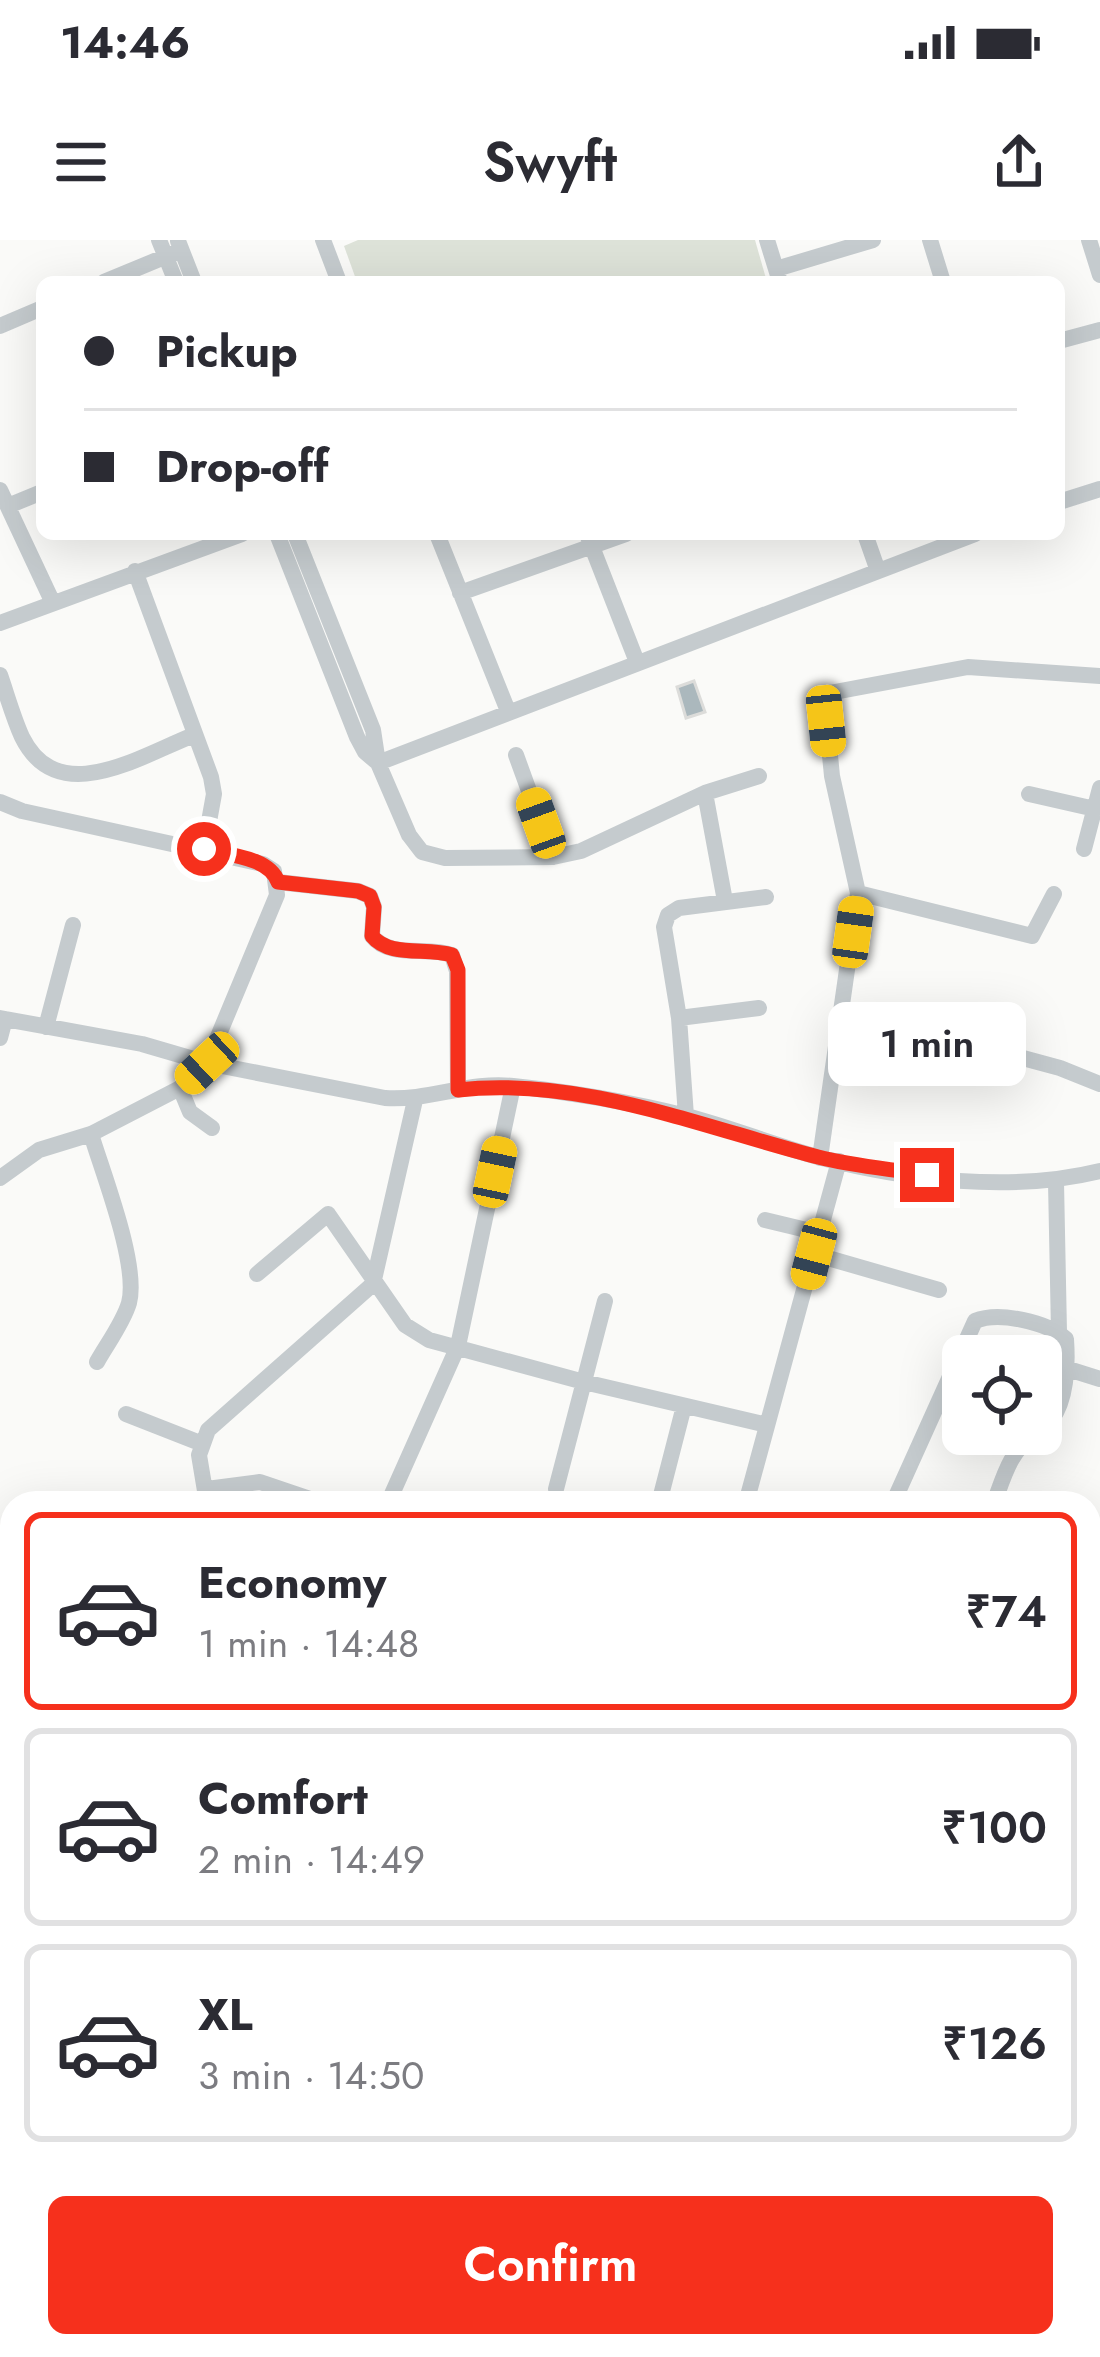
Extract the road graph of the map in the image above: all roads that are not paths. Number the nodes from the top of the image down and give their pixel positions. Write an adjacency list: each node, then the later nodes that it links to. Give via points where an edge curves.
1 (322, 240): 12 (street)
2 (767, 240): 7 (street)
3 (873, 240): 7 (street)
4 (930, 240): 13 (street)
5 (1089, 240): 8 (street)
6 (171, 246): 9 (street); 10 (street); 11 (street)
7 (778, 275)
8 (1100, 275)
9 (115, 276)
10 (175, 276)
11 (190, 276)
12 (337, 276)
13 (941, 276)
14 (36, 311): 15 (street)
15 (0, 326)
16 (1100, 330): 17 (street)
17 (1065, 339)
18 (1100, 489): 21 (street)
19 (36, 493): 20 (street)
20 (4, 498): 32 (street)
21 (1065, 500)
22 (225, 540): 29 (street)
23 (280, 540): 40 (street, via 357,737)
24 (297, 540): 40 (street, via 373,730)
25 (439, 540): 31 (street)
26 (590, 540): 31 (street); 34 (street)
27 (867, 540): 30 (street)
28 (959, 540): 30 (street)
29 (135, 571): 32 (street); 38 (street)
30 (878, 571): 34 (street)
31 (460, 592): 37 (street)
32 (53, 603): 33 (street)
33 (0, 623)
34 (637, 662): 37 (street)
35 (0, 675): 38 (street, via 22,738 64,775 92,776)
36 (1100, 676): 51 (street, via 968,667 824,694)
37 (508, 711): 40 (street)
38 (194, 735): 47 (street, via 214,794)
39 (516, 755): 49 (street)
40 (378, 763): 49 (street, via 422,852 445,859)
41 (759, 776): 43 (street)
42 (1100, 788): 46 (street)
43 (705, 794): 49 (street); 54 (street)
44 (1029, 794): 46 (street)
45 (0, 802): 47 (street)
46 (1095, 809): 48 (street)
47 (204, 849): 50 (street, via 262,864)
48 (1084, 849)
49 (553, 857)
50 (278, 882): 61 (street); 65 (street, via 370,896 379,945 452,955)
51 (858, 893): 52 (street, via 1033,936); 57 (street)
52 (1054, 894)
53 (766, 897): 54 (street)
54 (724, 901): 58 (street, via 668,915)
55 (74, 925): 60 (street)
56 (759, 1008): 58 (street)
57 (842, 1009): 62 (street); 70 (street)
58 (679, 1018): 67 (street)
59 (2, 1025): 60 (street)
60 (46, 1027): 61 (street)
61 (207, 1063): 64 (street); 66 (street)
62 (1100, 1084)
63 (513, 1086): 65 (street); 67 (street); 82 (street)
64 (180, 1088): 68 (street, via 190,1112); 69 (street)
65 (458, 1090): 66 (street)
66 (415, 1100): 78 (street)
67 (686, 1116): 70 (street)
68 (212, 1128)
69 (92, 1134): 71 (street); 83 (street, via 131,1288)
70 (830, 1159): 73 (street, via 970,1183); 75 (street)
71 (2, 1169)
72 (1100, 1171): 73 (street)
73 (1055, 1182): 81 (street)
74 (765, 1220): 75 (street)
75 (819, 1233): 76 (street)
76 (814, 1254): 79 (street); 90 (street)
77 (257, 1274): 78 (street, via 328,1214)
78 (373, 1284): 82 (street, via 415,1333); 91 (street)
79 (939, 1290)
80 (605, 1301): 86 (street)
81 (1059, 1332): 84 (street); 100 (street, via 996,1316 975,1321)
82 (458, 1346): 86 (street); 97 (street)
83 (97, 1362)
84 (1065, 1368): 85 (street); 87 (street)
85 (1100, 1378)
86 (584, 1382): 88 (street); 93 (street)
87 (1062, 1386)
88 (684, 1406): 90 (street); 98 (street)
89 (126, 1414): 91 (street)
90 (767, 1425): 99 (street)
91 (200, 1443): 94 (street)
92 (1014, 1455): 101 (street)
93 (556, 1489)
94 (206, 1491)
95 (226, 1491): 96 (street, via 260,1482)
96 (287, 1491)
97 (393, 1491)
98 (662, 1491)
99 (749, 1491)
100 (897, 1491)
101 (998, 1491)

